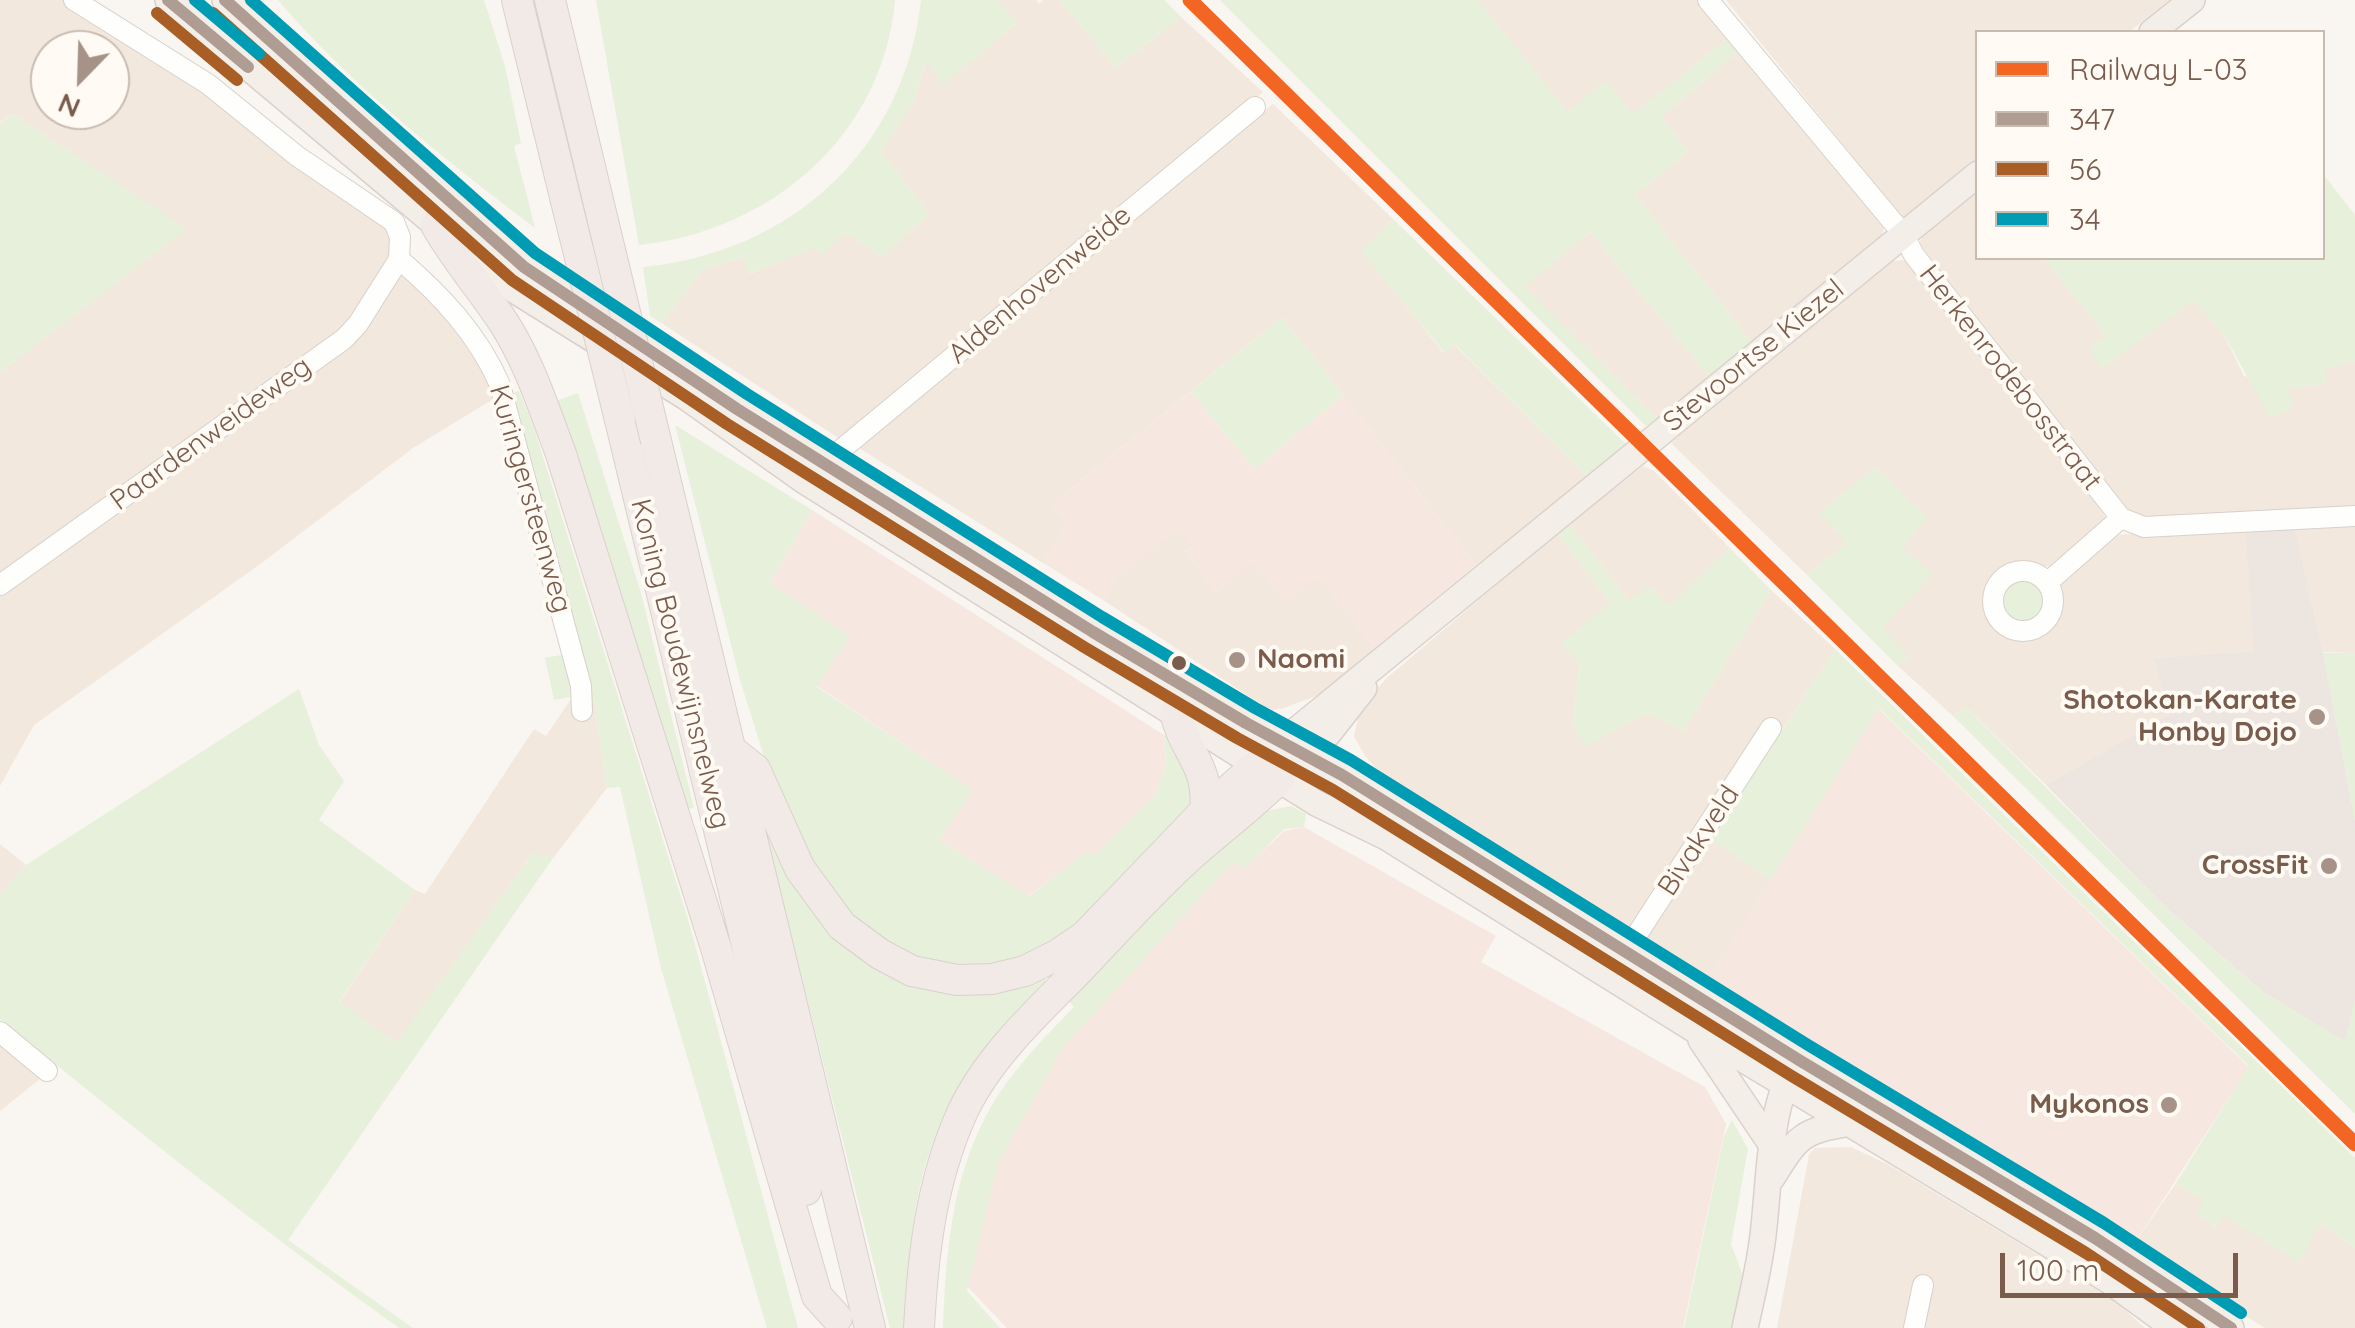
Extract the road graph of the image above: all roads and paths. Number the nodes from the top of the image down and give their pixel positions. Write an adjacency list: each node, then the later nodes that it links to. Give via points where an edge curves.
1 (74, 0): 15 (street, via 208,84 394,222)
2 (168, 0): 13 (main road)
3 (225, 0): 16 (main road, via 524,267)
4 (497, 0): 10 (highway, via 512,44)
5 (517, 0): 10 (highway, Koning Boudewijnsnelweg)
6 (550, 0): 26 (highway, Koning Boudewijnsnelweg, bridge)
7 (1708, 0): 14 (street, Herkenrodebosstraat)
8 (2192, 0): 9 (main road)
9 (2154, 30)
10 (534, 69): 41 (highway, Koning Boudewijnsnelweg, bridge)
11 (1255, 108): 16 (street, Aldenhovenweide)
12 (1975, 176): 14 (main road, Stevoortse Kiezel)
13 (436, 224): 23 (main road, via 511,288); 41 (highway, via 456,262 502,320 534,382 716,948 817,1296)
14 (1904, 234): 18 (street, Herkenrodebosstraat); 21 (main road, Stevoortse Kiezel)
15 (399, 259): 20 (street, Paardenweideweg, via 344,339); 22 (street, Kuringersteenweg, via 435,290 479,345 500,385 581,686)
16 (825, 463): 25 (main road)
17 (2355, 516): 18 (street, Herkenrodebosstraat, via 2144,526)
18 (2122, 518): 19 (street, Herkenrodebosstraat)
19 (2047, 584)
20 (0, 585)
21 (1392, 652): 25 (main road, Stevoortse Kiezel); 27 (main road, Stevoortse Kiezel)
22 (582, 712)
23 (1175, 712): 28 (main road); 29 (highway, via 1180,736 1202,769)
24 (1771, 728): 30 (street, Bivakveld)
25 (1280, 742): 27 (main road); 28 (main road, Stevoortse Kiezel)
26 (732, 750): 29 (highway, via 754,769 800,869 842,926 912,971 958,980 992,980 1058,956 1086,936); 42 (highway, Koning Boudewijnsnelweg)
27 (1306, 756): 28 (main road, Stevoortse Kiezel); 30 (main road)
28 (1269, 771): 29 (highway); 32 (main road); 43 (highway, via 988,1068 943,1164 922,1262)
29 (1205, 810)
30 (1625, 953): 33 (main road)
31 (0, 1032): 34 (street)
32 (1698, 1032): 35 (main road); 37 (main road)
33 (1799, 1060): 35 (main road); 40 (main road)
34 (46, 1071)
35 (1784, 1084): 36 (main road); 37 (main road)
36 (1850, 1123): 38 (main road, via 1818,1128 1795,1142); 46 (main road, via 2108,1280)
37 (1773, 1147): 38 (main road)
38 (1770, 1182): 44 (main road)
39 (1923, 1285): 45 (street)
40 (2192, 1300): 46 (street); 47 (main road)
41 (838, 1323)
42 (870, 1328)
43 (919, 1328)
44 (1744, 1328)
45 (1914, 1328)
46 (2174, 1328)
47 (2231, 1328)

